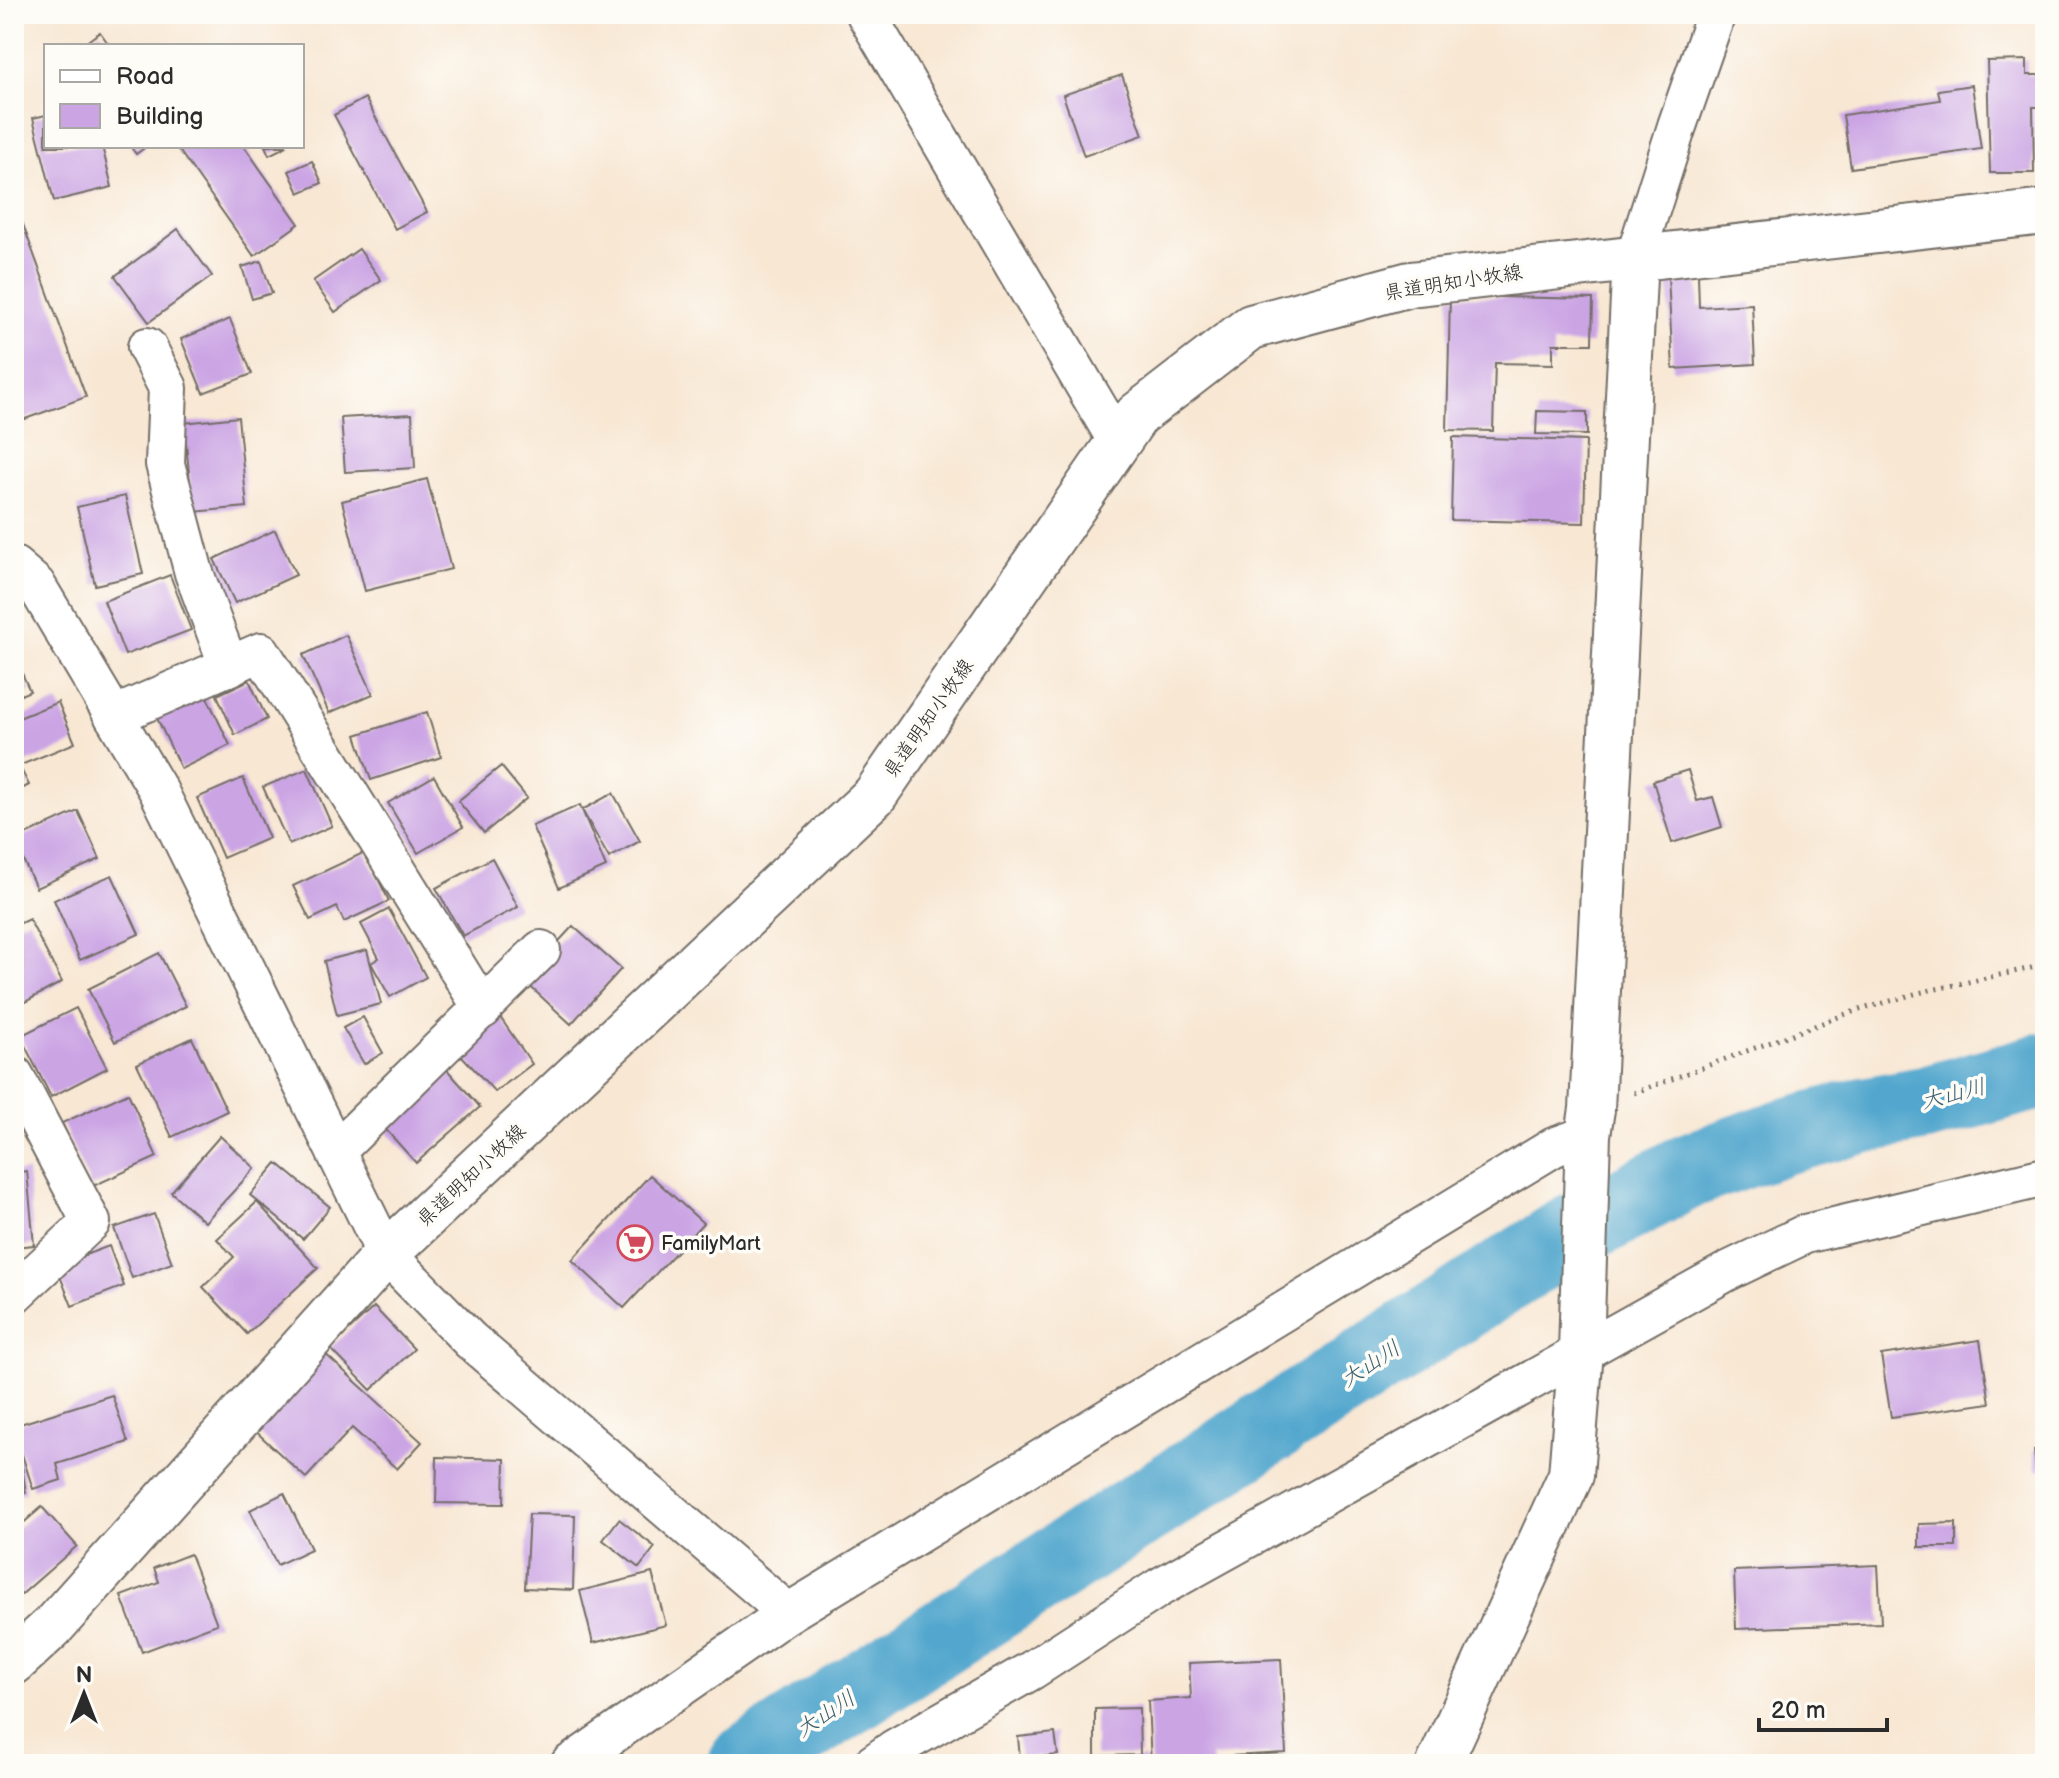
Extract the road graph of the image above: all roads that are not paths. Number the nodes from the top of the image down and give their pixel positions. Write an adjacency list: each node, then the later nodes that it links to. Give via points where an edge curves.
1 (866, 14): 6 (street)
2 (1716, 14): 4 (street)
3 (2045, 212): 4 (main road, 県道明知小牧線)
4 (1635, 258): 6 (main road, 県道明知小牧線, via 1410,284 1251,327 1137,415); 14 (main road)
5 (147, 347): 8 (street, via 168,388 165,464 194,573)
6 (1118, 442): 17 (main road, 県道明知小牧線, via 875,795)
7 (21, 582): 9 (street)
8 (229, 667): 9 (street); 11 (street, via 261,652)
9 (114, 716): 15 (street, via 158,790)
10 (541, 950): 11 (street)
11 (483, 1009): 15 (street)
12 (14, 1075): 13 (street)
13 (22, 1110): 18 (street, via 91,1222)
14 (1590, 1122): 19 (main road); 20 (street)
15 (336, 1151): 17 (street)
16 (2045, 1177): 19 (street, via 1805,1234)
17 (386, 1254): 20 (street, via 470,1340); 21 (main road, 県道明知小牧線, via 52,1627)
18 (14, 1294)
19 (1581, 1351): 23 (street, via 1160,1587); 24 (main road, via 1571,1475)
20 (788, 1613): 22 (street)
21 (14, 1662)
22 (570, 1764)
23 (873, 1764)
24 (1439, 1764)

